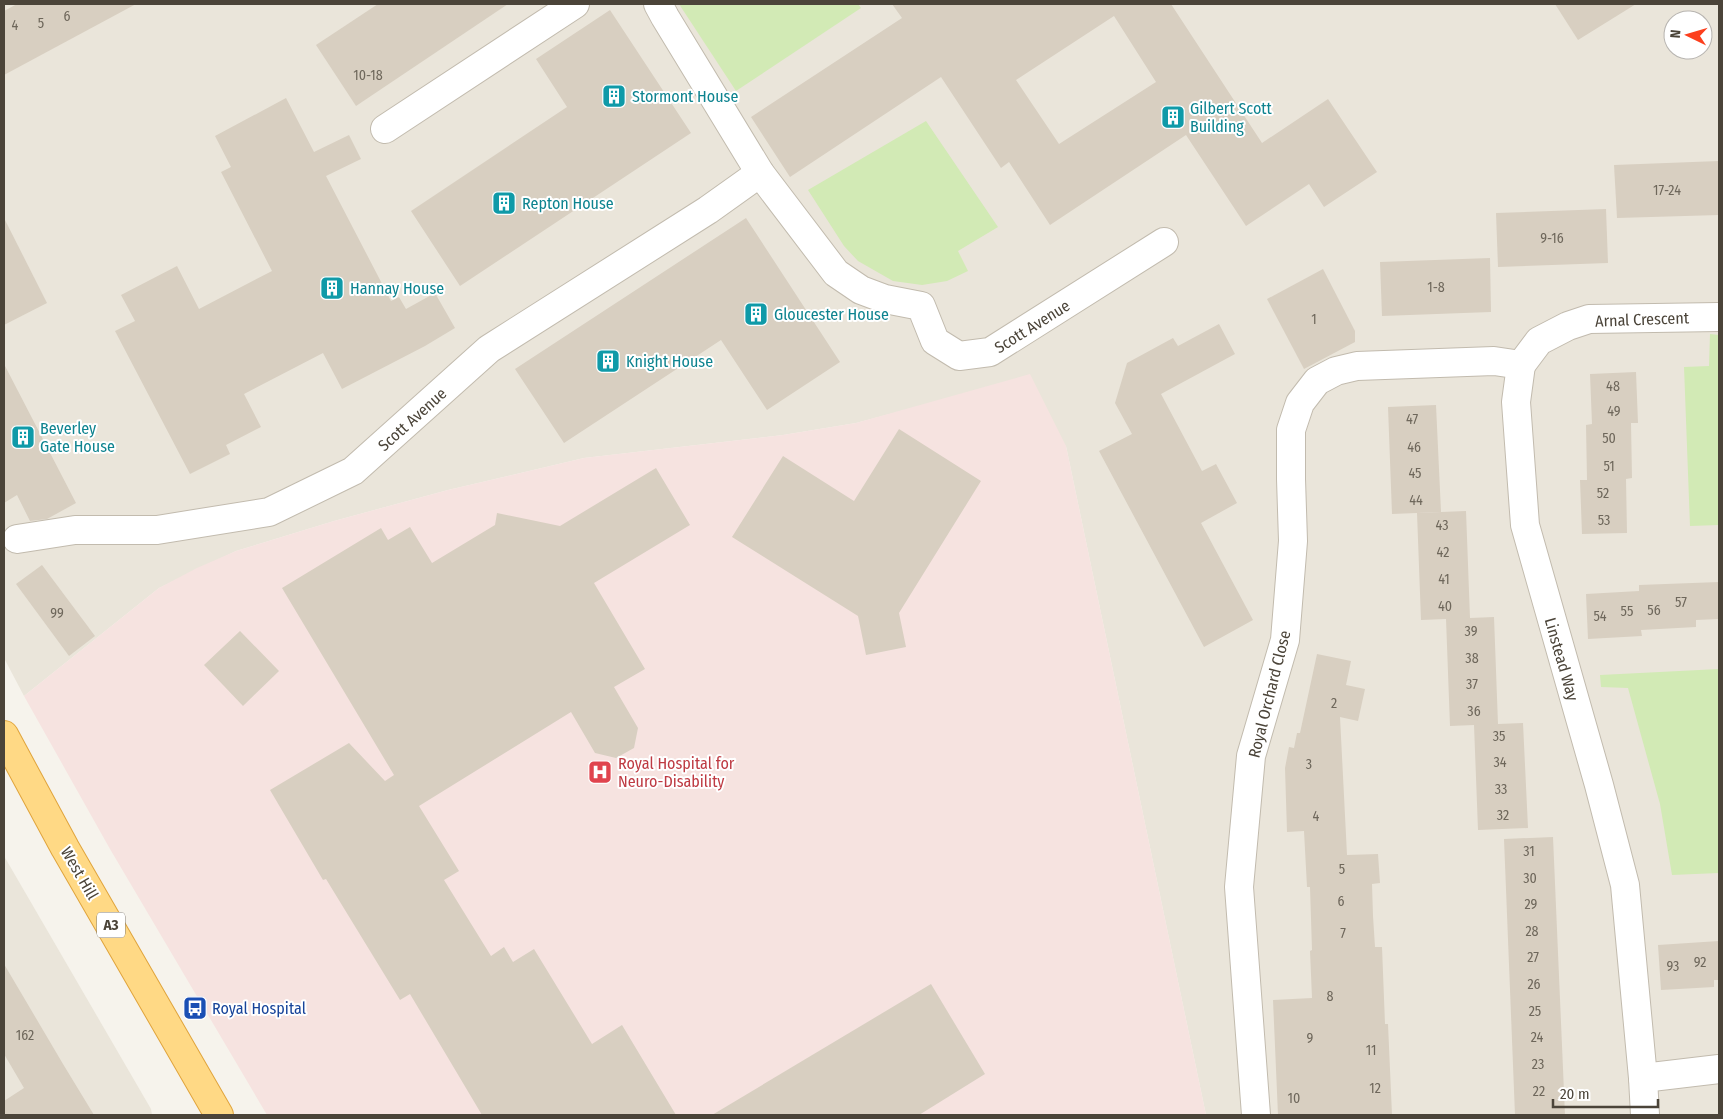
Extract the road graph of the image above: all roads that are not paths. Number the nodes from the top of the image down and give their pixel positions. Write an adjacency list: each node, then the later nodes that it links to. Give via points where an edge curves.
1 (575, 4): 3 (street)
2 (658, 4): 4 (street, Scott Avenue)
3 (384, 129)
4 (760, 173): 5 (street, Scott Avenue, via 836,273 862,290 885,299 921,306 935,341 959,356 990,352); 8 (street, Scott Avenue, via 708,210 490,349 353,471 269,512 158,530 75,530)
5 (1164, 242)
6 (1719, 317): 7 (street, Arnal Crescent, via 1589,319 1540,341)
7 (1521, 365): 11 (street, Linstead Way, via 1516,402 1525,525 1625,885); 13 (street, Royal Orchard Close, via 1494,361 1356,366 1336,371 1317,381 1300,403 1292,430 1293,541 1286,640 1251,756 1238,887)
8 (16, 539)
9 (4, 734): 12 (highway, West Hill / A3)
10 (1719, 1069): 11 (street)
11 (1643, 1078): 14 (street, Linstead Way)
12 (214, 1114)
13 (1256, 1115)
14 (1644, 1115)

